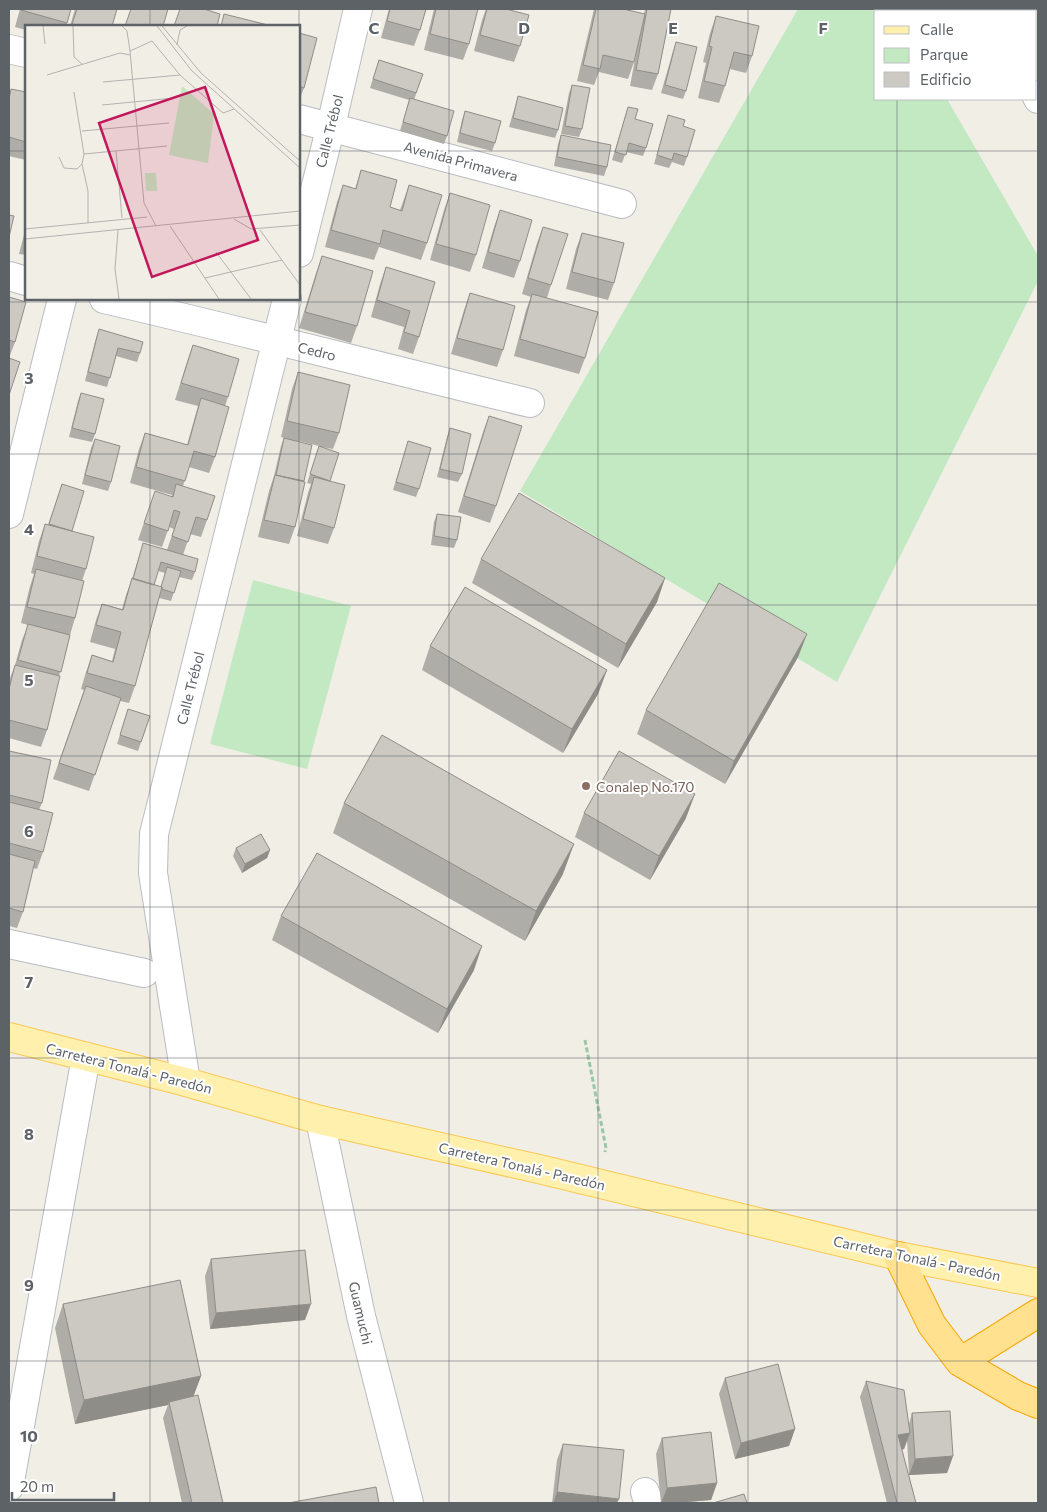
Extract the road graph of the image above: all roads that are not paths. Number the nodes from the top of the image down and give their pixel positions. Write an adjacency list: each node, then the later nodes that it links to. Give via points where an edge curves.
1 (358, 9): 5 (street, Calle Trébol)
2 (9, 49): 3 (street)
3 (25, 53)
4 (300, 119): 5 (street, Avenida Primavera)
5 (331, 126): 6 (street, Avenida Primavera); 7 (street, Calle Trébol)
6 (622, 204)
7 (300, 250)
8 (9, 276): 9 (street)
9 (25, 280)
10 (62, 300): 15 (street)
11 (108, 300): 13 (street, Cedro)
12 (287, 300): 13 (street, Calle Trébol)
13 (277, 340): 14 (street, Cedro); 20 (street, Calle Trébol, via 154,834 153,873)
14 (530, 403)
15 (9, 514)
16 (9, 944): 17 (street)
17 (144, 973)
18 (9, 1038): 19 (main road, Carretera Tonalá - Paredón)
19 (86, 1057): 20 (main road, Carretera Tonalá - Paredón); 27 (street)
20 (186, 1082): 21 (main road, Carretera Tonalá - Paredón)
21 (320, 1120): 22 (main road, Carretera Tonalá - Paredón); 28 (street, Guamuchi, via 361,1316)
22 (898, 1256): 23 (main road, Carretera Tonalá - Paredón); 25 (highway, via 932,1325)
23 (1038, 1283)
24 (1038, 1313): 25 (highway)
25 (960, 1362): 26 (highway)
26 (1038, 1404)
27 (9, 1486)
28 (408, 1503)

